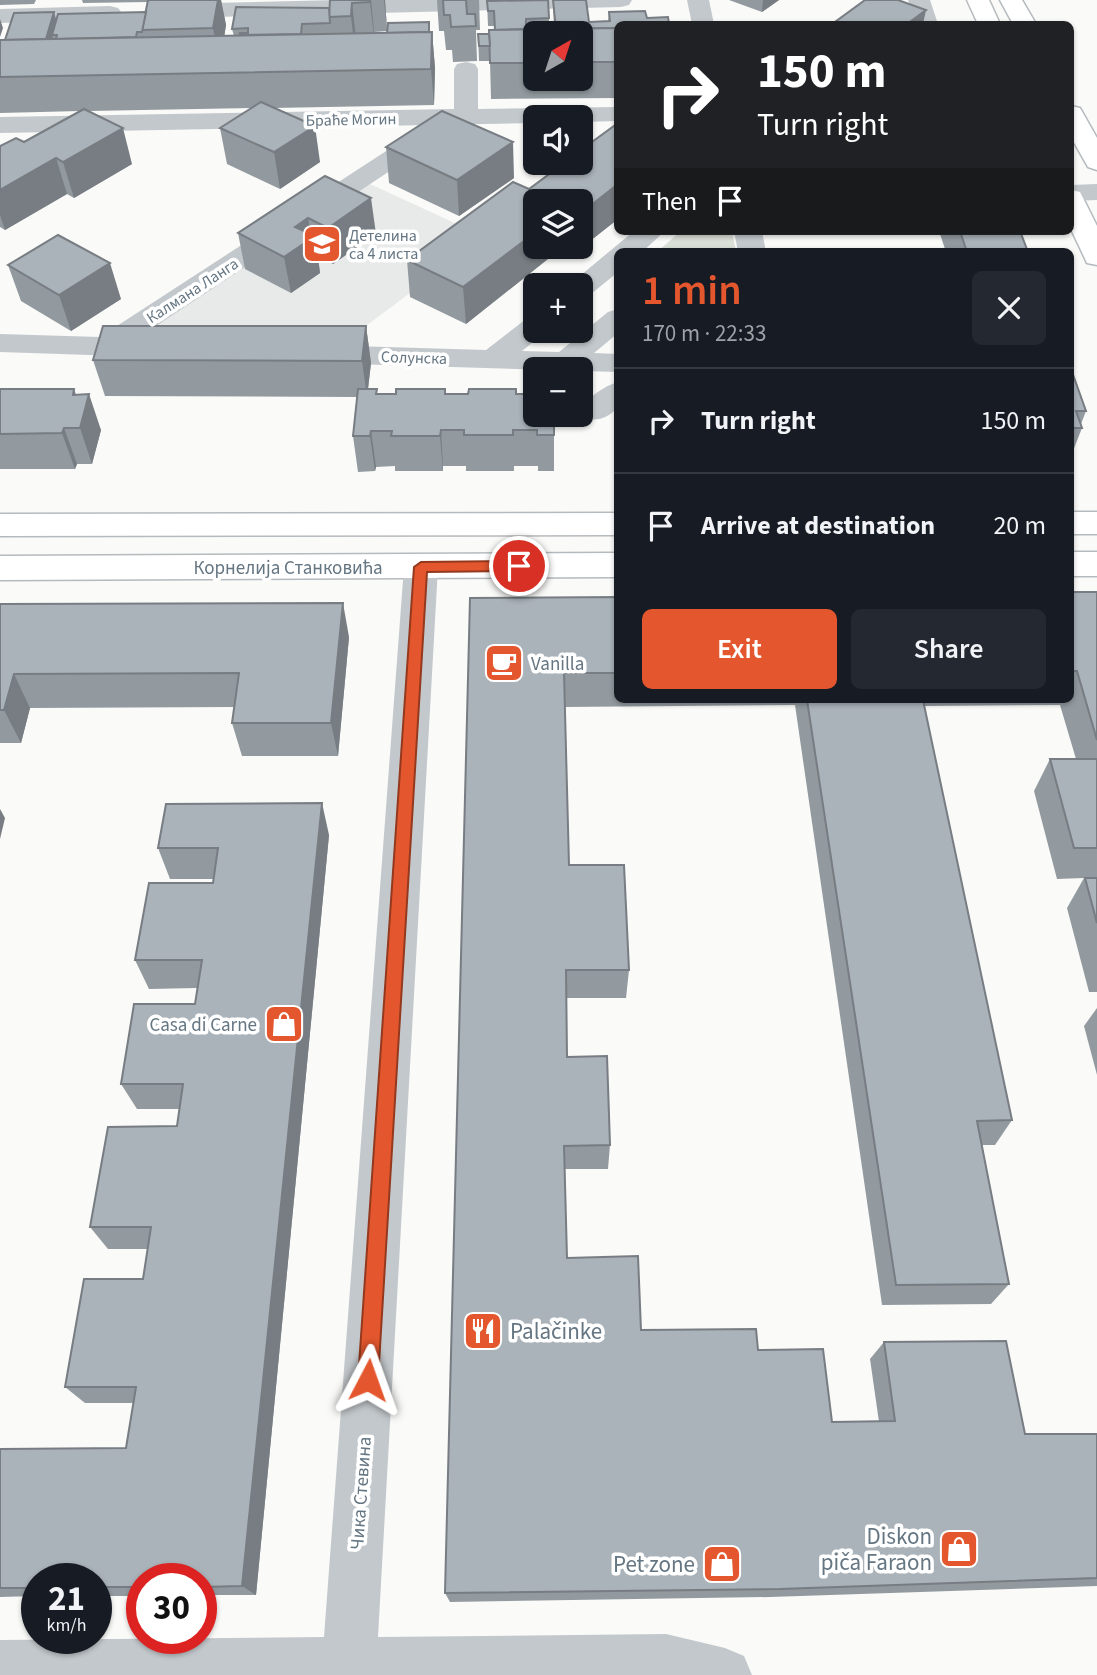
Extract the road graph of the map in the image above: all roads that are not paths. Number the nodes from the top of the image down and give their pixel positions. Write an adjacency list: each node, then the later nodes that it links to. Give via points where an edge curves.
1 (621, 0): 6 (street)
2 (698, 0): 7 (street)
3 (919, 0): 8 (street)
4 (978, 0): 9 (main road)
5 (1011, 0): 10 (main road)
6 (0, 16)
7 (703, 21)
8 (926, 21)
9 (988, 21)
10 (1022, 21)
11 (466, 69): 13 (street)
12 (614, 114): 13 (street, Браће Могин)
13 (460, 117): 15 (street, Браће Могин); 31 (street, Калмана Ланга)
14 (1074, 119): 19 (main road)
15 (104, 124): 16 (street, Браће Могин); 18 (street)
16 (12, 125): 17 (street)
17 (0, 136)
18 (58, 147)
19 (1097, 162)
20 (1097, 192): 21 (street)
21 (1074, 195)
22 (1074, 202): 25 (main road)
23 (646, 235): 24 (street)
24 (632, 248)
25 (1097, 257)
26 (614, 263): 27 (street)
27 (593, 279)
28 (614, 321): 34 (street)
29 (523, 335): 35 (street)
30 (0, 343): 31 (street)
31 (105, 347): 32 (street)
32 (161, 349)
33 (286, 352): 35 (street, Солунска)
34 (571, 357)
35 (493, 359): 36 (street, Солунска)
36 (523, 360)
37 (593, 363): 38 (street, Солунска)
38 (614, 363)
39 (1074, 523): 40 (main road)
40 (1097, 523)
41 (614, 524): 42 (main road)
42 (0, 525)
43 (1074, 564): 44 (main road)
44 (1097, 564)
45 (614, 565): 46 (main road, Корнелија Станковића)
46 (421, 567): 47 (main road, Корнелија Станковића); 48 (street, Чика Стевина)
47 (0, 568)
48 (349, 1664): 50 (street); 51 (street)
49 (0, 1667): 51 (street)
50 (666, 1668): 52 (street)
51 (120, 1670)
52 (725, 1675)

